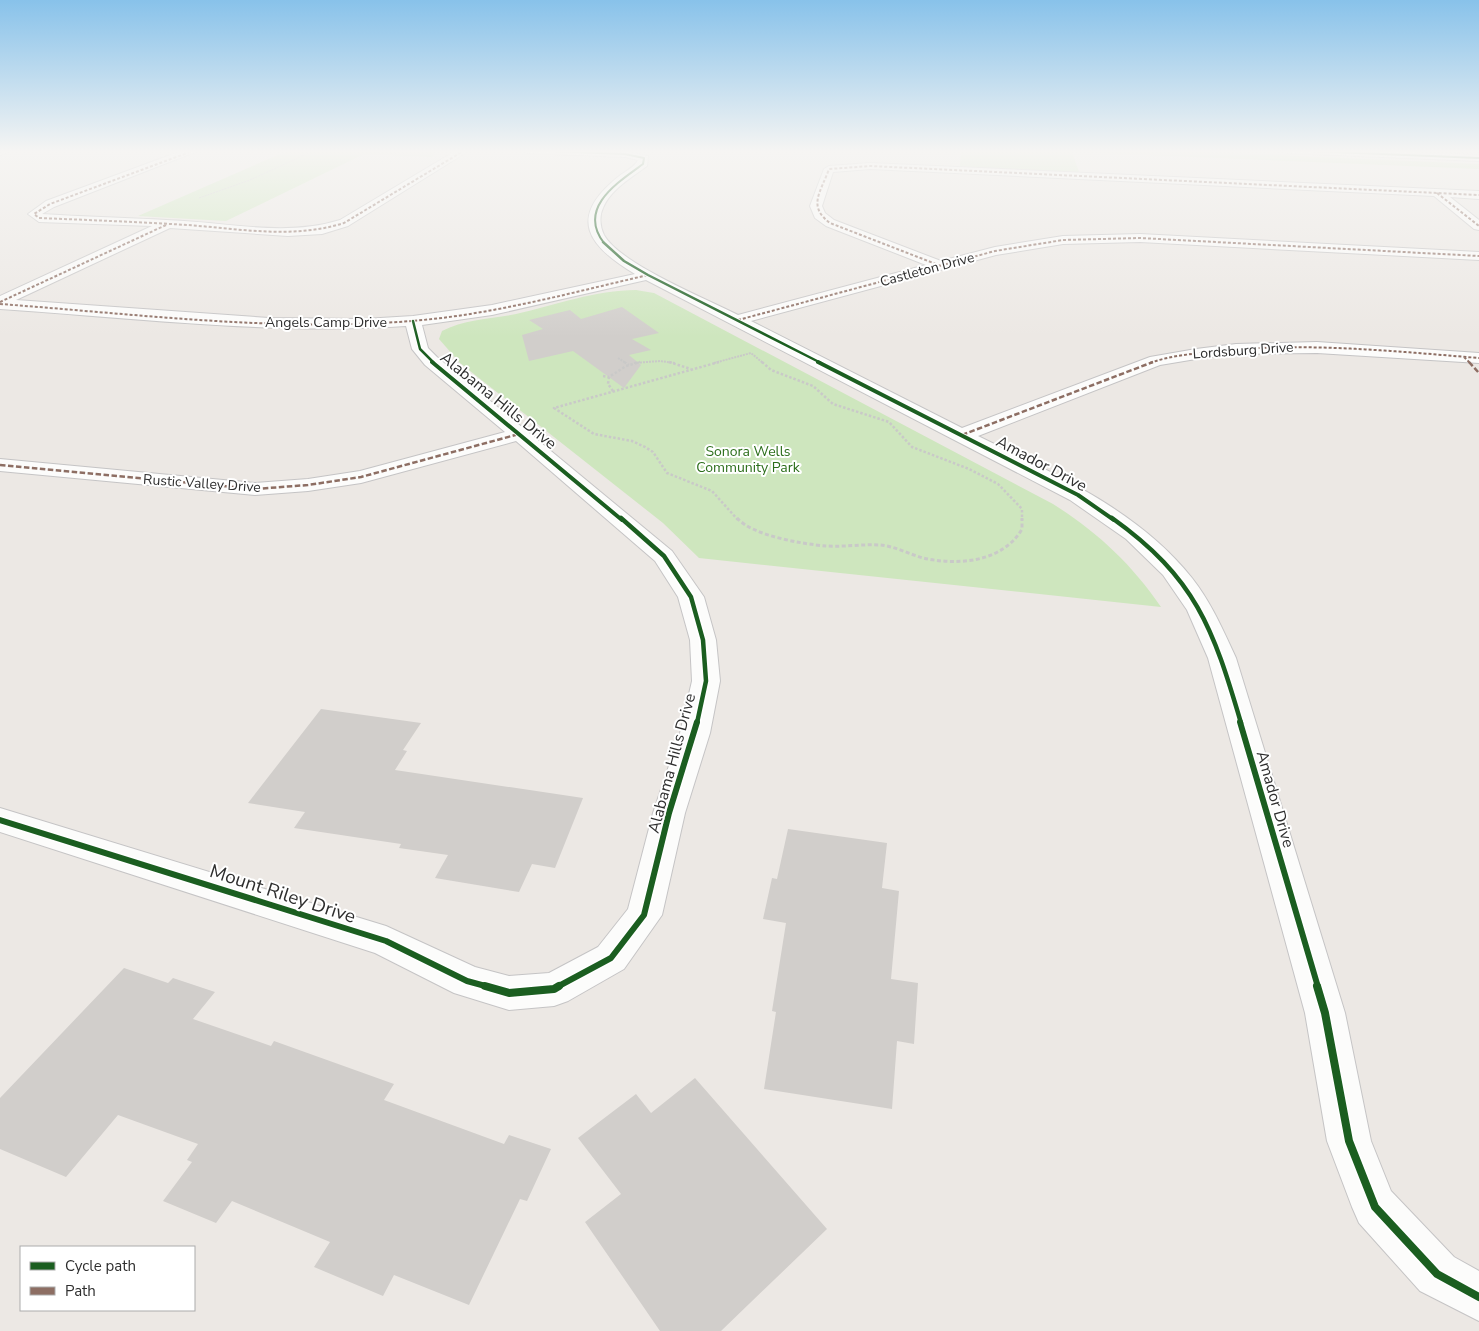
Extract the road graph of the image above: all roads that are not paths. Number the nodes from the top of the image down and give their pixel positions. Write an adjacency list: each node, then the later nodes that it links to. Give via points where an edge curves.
1 (37, 212): 6 (street, via 34,214 39,218)
2 (362, 212): 6 (street, via 344,223 322,230 288,232)
3 (596, 212): 10 (street, Amador Drive, via 595,231 602,243 613,255)
4 (818, 212): 9 (street, via 830,224)
5 (1461, 212): 7 (street)
6 (168, 224): 11 (street)
7 (1479, 226)
8 (1479, 256): 9 (street, Castleton Drive, via 1115,238 1019,246)
9 (941, 266): 12 (street, Castleton Drive)
10 (648, 275): 12 (street, Amador Drive); 13 (street, Angels Camp Drive, via 510,306)
11 (0, 303): 13 (street, Angels Camp Drive, via 287,324)
12 (738, 320): 17 (street, Amador Drive)
13 (413, 321): 16 (street, Alabama Hills Drive, via 420,349 430,361)
14 (1471, 357): 15 (street); 17 (street, Lordsburg Drive, via 1275,346 1190,354 1156,361)
15 (1479, 373)
16 (519, 434): 18 (street, Rustic Valley Drive, via 361,476 264,488); 20 (street, Alabama Hills Drive, via 664,556 691,596 703,640 706,681 695,733 669,813 644,915 611,958)
17 (962, 435): 21 (street, Amador Drive, via 1078,495 1121,523 1155,552 1183,584 1204,617 1222,658 1325,1013 1348,1141 1375,1207 1438,1274)
18 (0, 465)
19 (0, 820): 20 (street, Mount Riley Drive, via 386,941 467,981 509,993)
20 (554, 989)
21 (1479, 1297)

